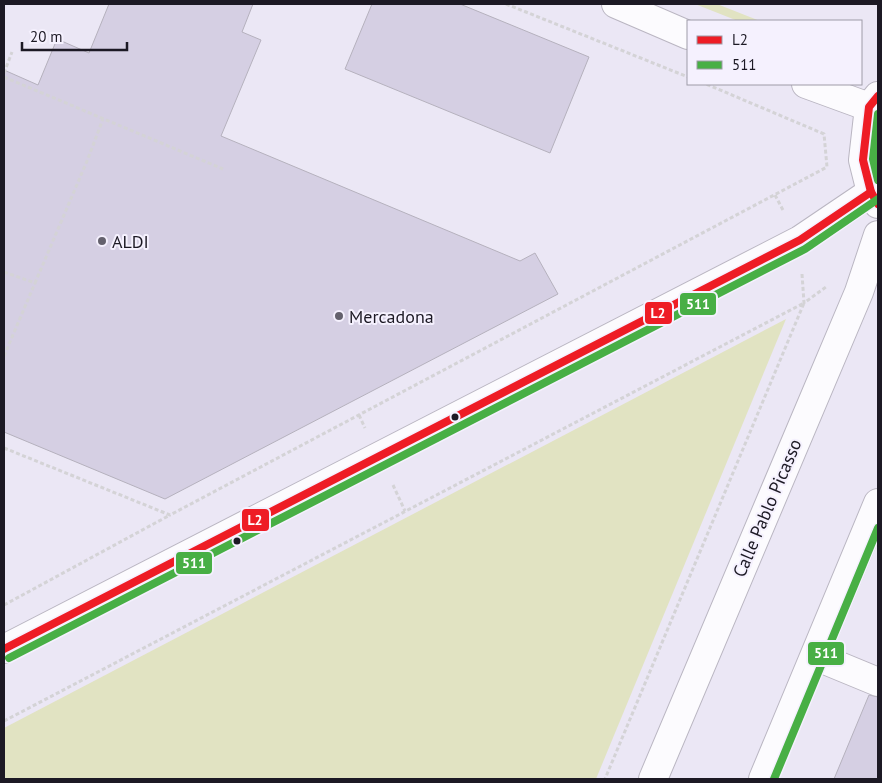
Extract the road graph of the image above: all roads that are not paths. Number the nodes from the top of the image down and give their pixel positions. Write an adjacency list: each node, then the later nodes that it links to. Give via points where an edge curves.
1 (616, 4): 2 (street)
2 (687, 34)
3 (810, 85): 4 (street)
4 (873, 102): 5 (street, via 863,160)
5 (875, 198): 8 (street, via 800,240)
6 (878, 235): 11 (street, Calle Pablo Picasso, via 858,292)
7 (878, 503): 9 (street)
8 (4, 649)
9 (815, 656): 10 (street); 12 (street)
10 (878, 682)
11 (653, 779)
12 (763, 779)

